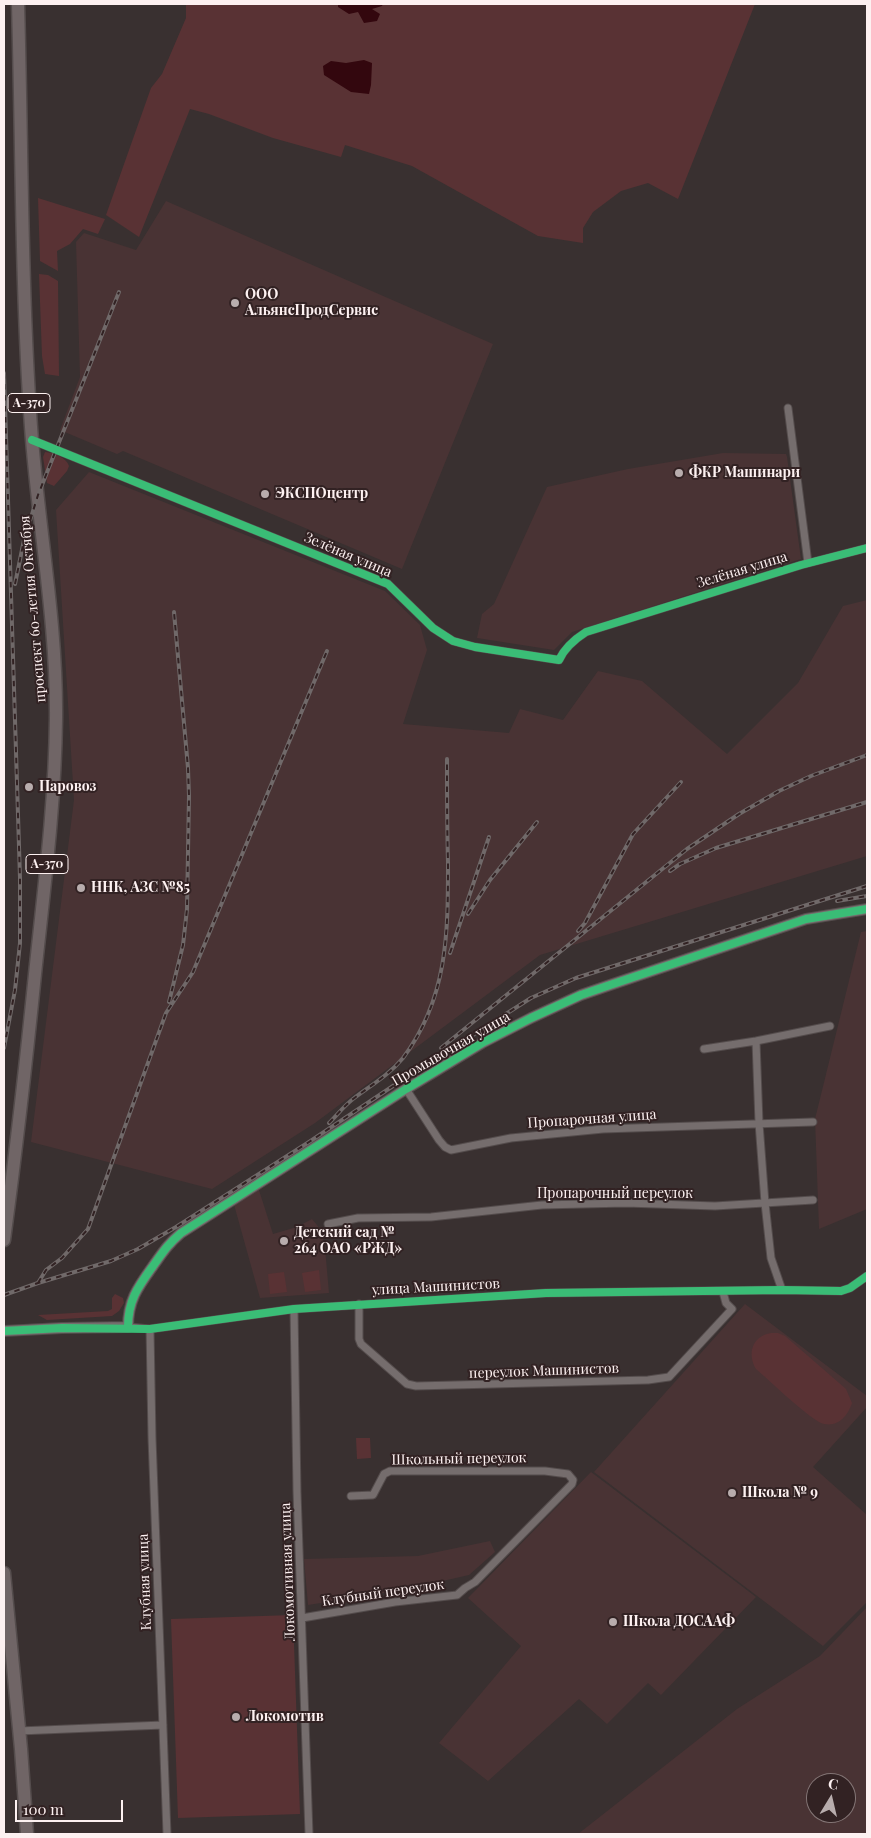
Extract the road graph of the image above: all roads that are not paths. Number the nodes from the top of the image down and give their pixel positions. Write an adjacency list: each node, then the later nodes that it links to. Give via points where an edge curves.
1 (18, 4): 3 (highway, проспект 60-летия Октября / А-370, via 22,276)
2 (788, 408): 5 (street)
3 (32, 440): 5 (street, Зелёная улица, via 388,584 433,628 453,641 484,648 560,660 575,639 586,632); 16 (highway, проспект 60-летия Октября / А-370, via 56,665 56,763 26,1068)
4 (867, 548): 5 (street, Зелёная улица)
5 (808, 563)
6 (867, 909): 10 (street, Промывочная улица, via 806,919 581,995 482,1043)
7 (830, 1026): 8 (street)
8 (756, 1041): 9 (street); 12 (street)
9 (704, 1049)
10 (406, 1089): 12 (street, Пропарочная улица, via 439,1140 451,1150 511,1138 603,1129); 22 (street, Промывочная улица, via 181,1233 165,1247 137,1287 128,1313)
11 (813, 1122): 12 (street, Пропарочная улица)
12 (759, 1123): 14 (street)
13 (813, 1200): 14 (street, Пропарочный переулок)
14 (764, 1203): 15 (street, Пропарочный переулок, via 715,1206 542,1205 431,1217 358,1218); 18 (street, via 771,1258)
15 (328, 1224)
16 (4, 1240)
17 (867, 1276): 18 (street, улица Машинистов, via 840,1291)
18 (782, 1290): 19 (street, улица Машинистов)
19 (723, 1292): 20 (street, улица Машинистов, via 546,1293); 20 (street, переулок Машинистов, via 732,1310 669,1377 648,1380 407,1384 358,1340)
20 (359, 1304): 21 (street, улица Машинистов)
21 (294, 1308): 23 (street, улица Машинистов); 28 (street, Локомотивная улица)
22 (128, 1328): 23 (street, улица Машинистов); 24 (street, улица Машинистов)
23 (150, 1329): 29 (street, Клубная улица)
24 (4, 1331)
25 (572, 1484): 26 (street, Школьный переулок, via 568,1474 545,1471 390,1470 384,1474 373,1495); 28 (street, Клубный переулок, via 475,1582 457,1594)
26 (351, 1496)
27 (4, 1573): 30 (highway)
28 (302, 1618): 33 (street, Локомотивная улица)
29 (163, 1726): 30 (street); 32 (street, Клубная улица)
30 (19, 1731): 31 (highway)
31 (27, 1834)
32 (167, 1834)
33 (309, 1834)

